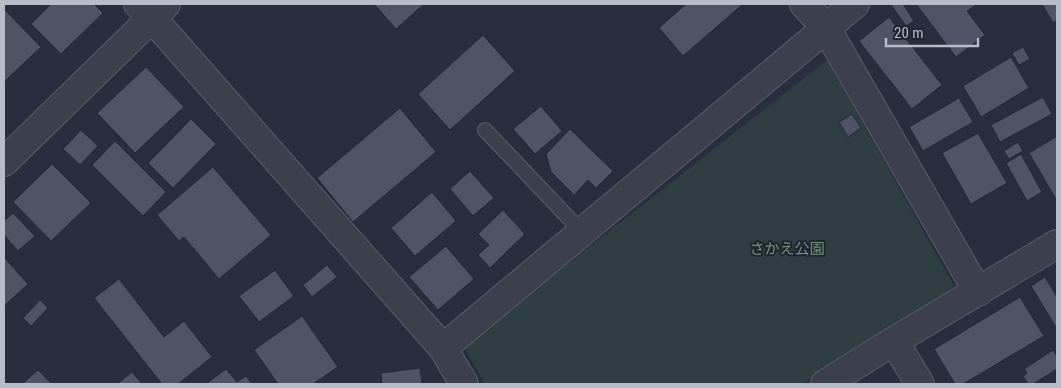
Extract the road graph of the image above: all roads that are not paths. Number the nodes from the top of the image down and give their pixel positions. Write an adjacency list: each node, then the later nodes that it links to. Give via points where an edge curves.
1 (804, 4): 4 (street)
2 (855, 4): 4 (street)
3 (152, 8): 6 (street); 11 (street)
4 (826, 28): 7 (street); 9 (street)
5 (485, 130): 7 (lane)
6 (4, 162)
7 (582, 232): 11 (street)
8 (1057, 244): 9 (street)
9 (978, 292): 10 (street)
10 (894, 342): 13 (street); 14 (street)
11 (443, 348): 12 (street)
12 (464, 384)
13 (825, 384)
14 (920, 384)

